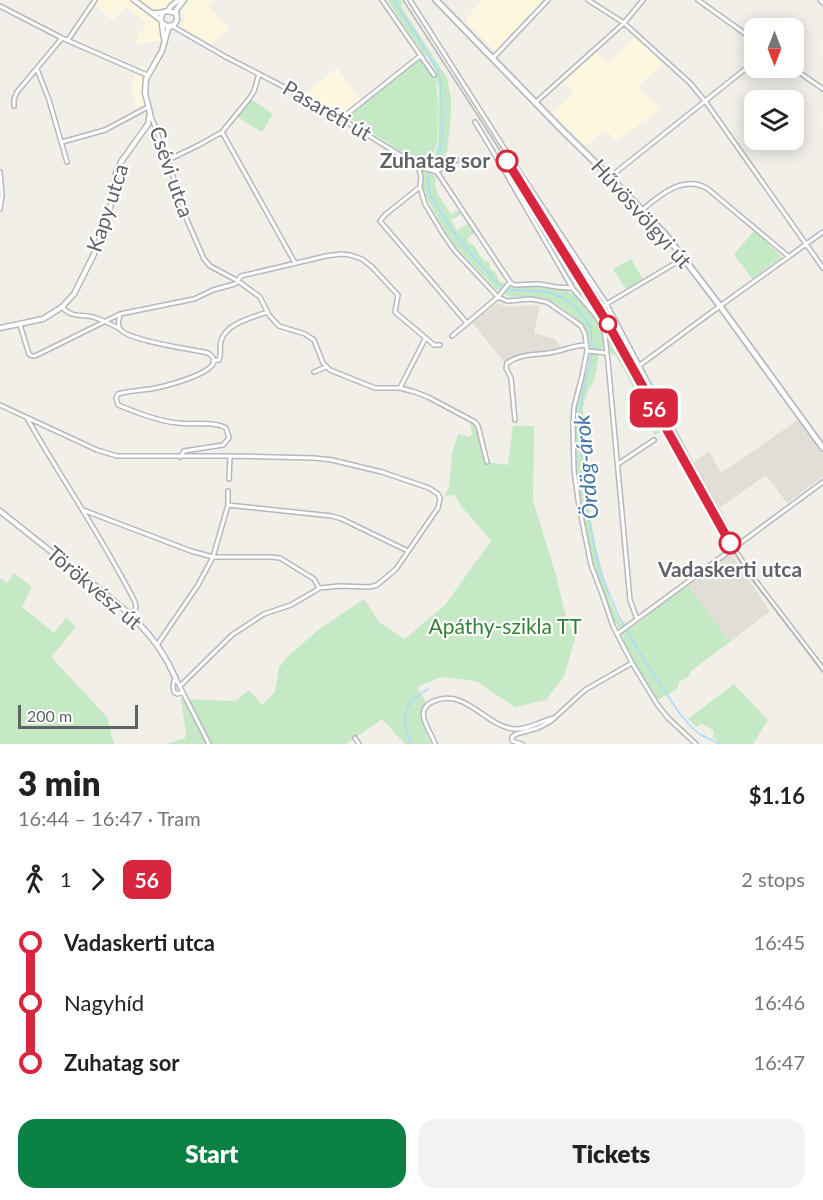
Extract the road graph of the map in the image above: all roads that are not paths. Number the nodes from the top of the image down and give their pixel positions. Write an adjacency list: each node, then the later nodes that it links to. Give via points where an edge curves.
1 (95, 0): 20 (street)
2 (134, 0): 12 (street)
3 (181, 0): 13 (street); 14 (street)
4 (382, 0): 22 (street)
5 (410, 0): 43 (street)
6 (436, 0): 23 (main road, Hűvösvölgyi út)
7 (548, 0): 23 (street)
8 (588, 0): 16 (street)
9 (643, 0): 16 (street)
10 (698, 0): 18 (street)
11 (0, 6): 19 (street)
12 (148, 11): 13 (street); 15 (street)
13 (166, 11): 14 (street); 15 (street)
14 (175, 14): 17 (street)
15 (162, 22): 17 (street); 21 (street)
16 (624, 23): 31 (street); 32 (street)
17 (173, 25): 21 (street, via 168,29); 26 (street, Pasaréti út)
18 (744, 33)
19 (62, 38): 20 (street); 24 (street)
20 (68, 40): 27 (street)
21 (164, 46): 27 (street)
22 (420, 56): 28 (street); 36 (street)
23 (493, 58): 32 (main road, Hűvösvölgyi út)
24 (37, 69): 33 (street, via 17,92); 39 (street)
25 (744, 70): 31 (street)
26 (259, 73): 36 (street, Pasaréti út); 38 (street, via 249,99)
27 (147, 75): 34 (street, Csévi utca)
28 (434, 75)
29 (804, 76): 30 (street)
30 (823, 89)
31 (705, 101): 48 (street); 53 (street)
32 (536, 102): 48 (main road, Hűvösvölgyi út)
33 (14, 106)
34 (148, 107): 35 (street, Csévi utca); 39 (street, via 105,130)
35 (150, 113): 40 (street, Csévi utca); 64 (street, Kapy utca, via 147,127 118,167 97,248 74,294)
36 (342, 118): 44 (street, Pasaréti út)
37 (475, 122): 45 (street)
38 (222, 132): 40 (street); 56 (street)
39 (62, 142): 42 (street)
40 (168, 160): 58 (street, Csévi utca, via 204,259 215,270)
41 (457, 160): 46 (street)
42 (67, 162)
43 (513, 162): 45 (street); 62 (street)
44 (419, 169): 46 (street); 49 (street)
45 (504, 170): 60 (street)
46 (436, 171): 59 (street)
47 (0, 172): 50 (street)
48 (610, 177): 51 (main road, Hűvösvölgyi út)
49 (420, 187): 61 (street, via 425,204 454,250); 69 (street, via 380,221)
50 (0, 209)
51 (642, 210): 54 (street, via 672,188 698,184); 55 (main road, Hűvösvölgyi út)
52 (823, 232): 53 (street)
53 (806, 244): 54 (street); 57 (street)
54 (788, 256): 63 (street)
55 (684, 258): 62 (street); 63 (main road, Hűvösvölgyi út)
56 (295, 263): 58 (street, via 241,276); 74 (street, via 341,254 362,259 397,293 395,312)
57 (823, 268)
58 (238, 281): 65 (street, Csévi utca, via 260,297); 67 (street, via 194,298)
59 (509, 284): 60 (street); 61 (street)
60 (573, 289): 66 (street)
61 (498, 297): 69 (street); 76 (street, via 507,301 547,302 581,326)
62 (606, 303): 66 (street); 80 (street)
63 (720, 306): 80 (street); 88 (main road, Hűvösvölgyi út)
64 (62, 307): 68 (street, via 72,315); 70 (street, Kapy utca, via 43,319)
65 (268, 312): 79 (street, via 227,331 220,344 221,356); 81 (street, Csévi utca, via 279,326 314,340)
66 (592, 312): 78 (street, via 604,331)
67 (120, 314): 68 (street); 72 (street)
68 (105, 321): 70 (street, via 35,356 29,354); 72 (street)
69 (467, 323): 73 (street)
70 (20, 325): 71 (street, Kapy utca)
71 (0, 328)
72 (120, 329): 79 (street, via 154,342 210,353)
73 (452, 336)
74 (425, 339): 75 (street); 83 (street)
75 (440, 345)
76 (587, 345): 77 (street); 86 (street, via 507,363)
77 (588, 351): 78 (street); 105 (street, via 573,412 574,470 591,565)
78 (608, 353): 92 (street)
79 (213, 362): 90 (street, via 208,370 190,378 118,394 116,398 118,405 151,417 226,428 229,438 223,445 184,450)
80 (640, 366): 99 (street)
81 (326, 367): 82 (street); 83 (street, via 375,388)
82 (314, 372)
83 (400, 388): 91 (street, via 428,397 475,422)
84 (0, 405): 85 (street)
85 (26, 417): 90 (street, via 117,456); 97 (street)
86 (514, 420)
87 (654, 440): 92 (street)
88 (823, 448)
89 (230, 456): 90 (street); 93 (street); 100 (street, via 332,460 429,488 438,494 440,504)
90 (180, 457)
91 (488, 462)
92 (618, 464): 104 (street, via 630,604)
93 (229, 480)
94 (823, 482): 99 (street)
95 (228, 491): 96 (street)
96 (228, 505): 100 (street, via 332,516); 101 (street)
97 (83, 510): 101 (street); 103 (street, via 135,602)
98 (0, 511): 103 (street, Törökvész út)
99 (734, 546): 104 (street); 108 (street)
100 (408, 551): 102 (street, via 377,585)
101 (213, 557): 102 (street, via 280,558 314,579); 106 (street)
102 (320, 588): 110 (street, via 253,620)
103 (132, 615): 106 (street, Törökvész út)
104 (637, 619): 105 (street)
105 (619, 633): 107 (street)
106 (157, 645): 109 (street, Törökvész út)
107 (632, 663): 112 (street, via 585,690); 118 (street, via 668,718)
108 (823, 669)
109 (175, 677): 110 (street, Törökvész út); 111 (street, Törökvész út, via 174,692)
110 (180, 686): 111 (street, Törökvész út)
111 (183, 692): 114 (street)
112 (554, 718): 116 (street, via 526,728 510,728 458,699 437,700 427,704 423,712); 117 (street, via 511,738)
113 (355, 738): 115 (street)
114 (208, 744)
115 (359, 744)
116 (435, 744)
117 (522, 744)
118 (696, 744)

